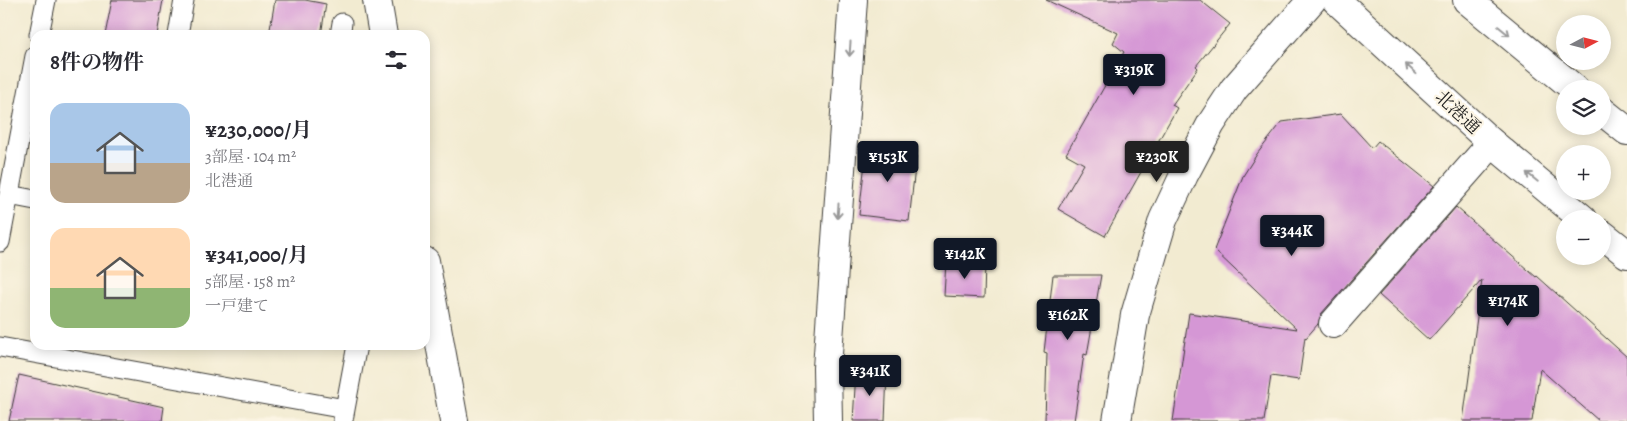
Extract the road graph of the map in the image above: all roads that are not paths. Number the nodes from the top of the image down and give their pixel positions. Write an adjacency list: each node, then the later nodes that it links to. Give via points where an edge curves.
1 (46, 0): 8 (lane)
2 (184, 0): 9 (lane)
3 (377, 0): 10 (street)
4 (853, 0): 28 (street, one-way to 28, via 827,368)
5 (1312, 0): 29 (street, via 1234,89 1211,124 1163,220 1135,315)
6 (1336, 0): 15 (street, 北港通, one-way to 6)
7 (1467, 0): 11 (street, one-way to 11)
8 (40, 30)
9 (179, 30)
10 (382, 30)
11 (1564, 80)
12 (30, 83): 16 (lane)
13 (1611, 118): 14 (street)
14 (1627, 131)
15 (1492, 143): 18 (street, 北港通, one-way to 15); 23 (street)
16 (9, 195): 17 (lane); 20 (lane)
17 (30, 199)
18 (1572, 210)
19 (1611, 241): 21 (street)
20 (0, 242)
21 (1627, 254)
22 (430, 289): 27 (street)
23 (1333, 324)
24 (0, 347): 26 (lane)
25 (356, 350): 26 (lane)
26 (343, 415)
27 (454, 421)
28 (828, 421)
29 (1117, 421)

